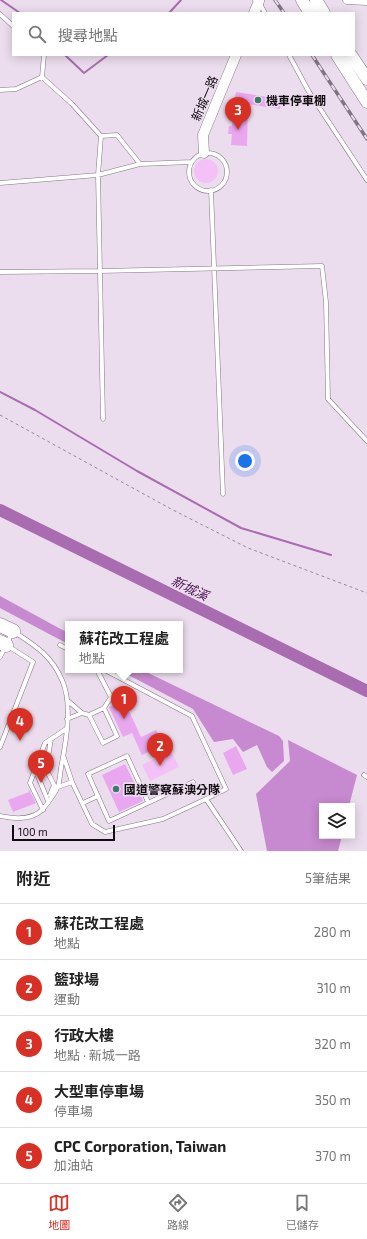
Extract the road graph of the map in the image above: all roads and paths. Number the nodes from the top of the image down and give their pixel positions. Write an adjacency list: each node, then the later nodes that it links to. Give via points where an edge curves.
1 (302, 0): 8 (main road)
2 (316, 0): 9 (main road)
3 (346, 0): 5 (street)
4 (258, 1): 6 (street); 7 (lane)
5 (367, 1)
6 (254, 12)
7 (264, 12)
8 (309, 12)
9 (323, 12)
10 (0, 14): 11 (lane)
11 (12, 25)
12 (44, 56): 17 (lane)
13 (236, 56): 22 (street, 新城一路, via 203,135)
14 (290, 56): 26 (lane, via 309,92)
15 (338, 56): 20 (main road)
16 (352, 56): 18 (main road)
17 (42, 77): 19 (lane, via 16,89); 21 (lane, via 72,104)
18 (367, 79)
19 (0, 90)
20 (367, 102)
21 (101, 136): 24 (lane, via 117,135); 25 (lane)
22 (204, 153): 23 (lane); 28 (lane, via 217,155 226,168 224,181)
23 (191, 162): 24 (lane); 28 (lane, via 191,181 201,190)
24 (140, 164): 25 (lane)
25 (98, 175): 27 (lane); 30 (lane)
26 (367, 180)
27 (0, 183)
28 (211, 190): 29 (lane)
29 (214, 268): 30 (lane); 34 (lane, via 322,266 326,302 328,399); 35 (lane)
30 (100, 271): 31 (lane); 33 (lane)
31 (0, 272)
32 (0, 415): 36 (path, via 171,509 248,548)
33 (103, 419)
34 (367, 441)
35 (223, 494)
36 (367, 593)
37 (0, 625): 38 (highway)
38 (13, 631): 40 (lane); 44 (lane, via 52,660 63,681)
39 (60, 645): 41 (lane)
40 (2, 648): 51 (lane, via 33,662)
41 (65, 648)
42 (99, 673): 45 (lane, via 111,697)
43 (111, 673): 58 (lane, via 192,716 226,789)
44 (68, 701): 46 (lane); 48 (lane)
45 (104, 708): 47 (lane); 47 (lane, via 117,736 103,742)
46 (82, 713): 47 (lane); 48 (lane)
47 (89, 715)
48 (67, 719): 49 (lane)
49 (66, 729): 50 (lane); 52 (lane)
50 (51, 739): 53 (lane, via 44,743); 59 (lane, via 46,769 54,785)
51 (0, 747)
52 (64, 757): 54 (lane); 56 (lane)
53 (35, 769): 59 (lane); 62 (lane, via 30,783)
54 (72, 782): 56 (lane); 61 (lane)
55 (193, 782): 60 (lane)
56 (58, 786): 59 (lane)
57 (98, 796): 60 (lane, via 110,820); 60 (lane, via 88,774 126,756); 61 (lane)
58 (206, 799): 61 (lane, via 163,819 105,832 92,824); 64 (lane)
59 (48, 801): 62 (lane)
60 (148, 802)
61 (83, 804)
62 (42, 810): 63 (lane, via 29,817 14,819)
63 (0, 816)
64 (241, 851)

